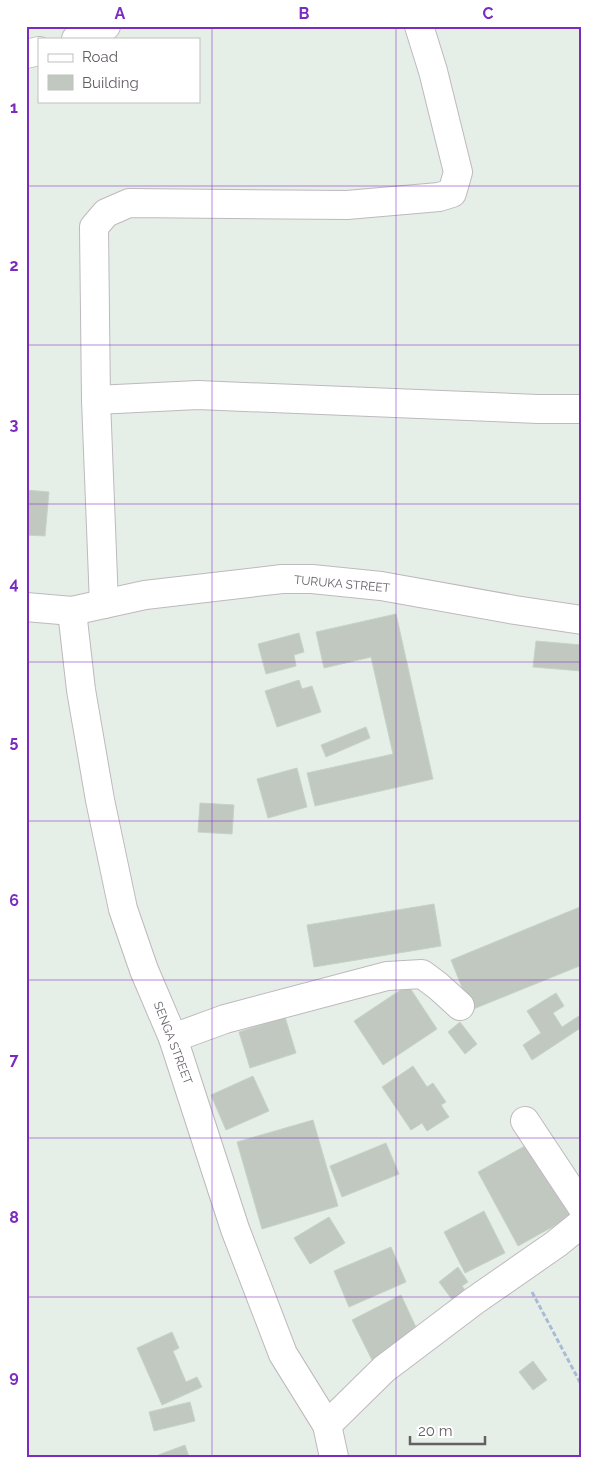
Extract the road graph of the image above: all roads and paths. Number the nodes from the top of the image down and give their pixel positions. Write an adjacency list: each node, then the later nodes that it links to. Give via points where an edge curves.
1 (106, 26): 3 (street)
2 (419, 26): 4 (street, via 434,71 458,172 452,193 347,206 129,202 106,212 94,227)
3 (78, 38)
4 (96, 400): 5 (street, via 198,395); 6 (street)
5 (582, 409)
6 (104, 604): 8 (street, TURUKA STREET); 9 (street, TURUKA STREET, via 165,592 282,578 312,579 381,586)
7 (26, 607): 8 (street, TURUKA STREET)
8 (72, 611): 11 (street, SENGA STREET, via 81,690 123,909)
9 (582, 620)
10 (460, 1006): 11 (street, via 422,974 387,976 225,1019)
11 (173, 1038): 17 (street, SENGA STREET, via 235,1229 283,1354)
12 (525, 1121): 13 (street)
13 (582, 1207)
14 (582, 1224): 15 (street)
15 (520, 1270): 16 (path); 17 (street, via 384,1369)
16 (582, 1386)
17 (327, 1425): 18 (street, SENGA STREET)
18 (334, 1457)

